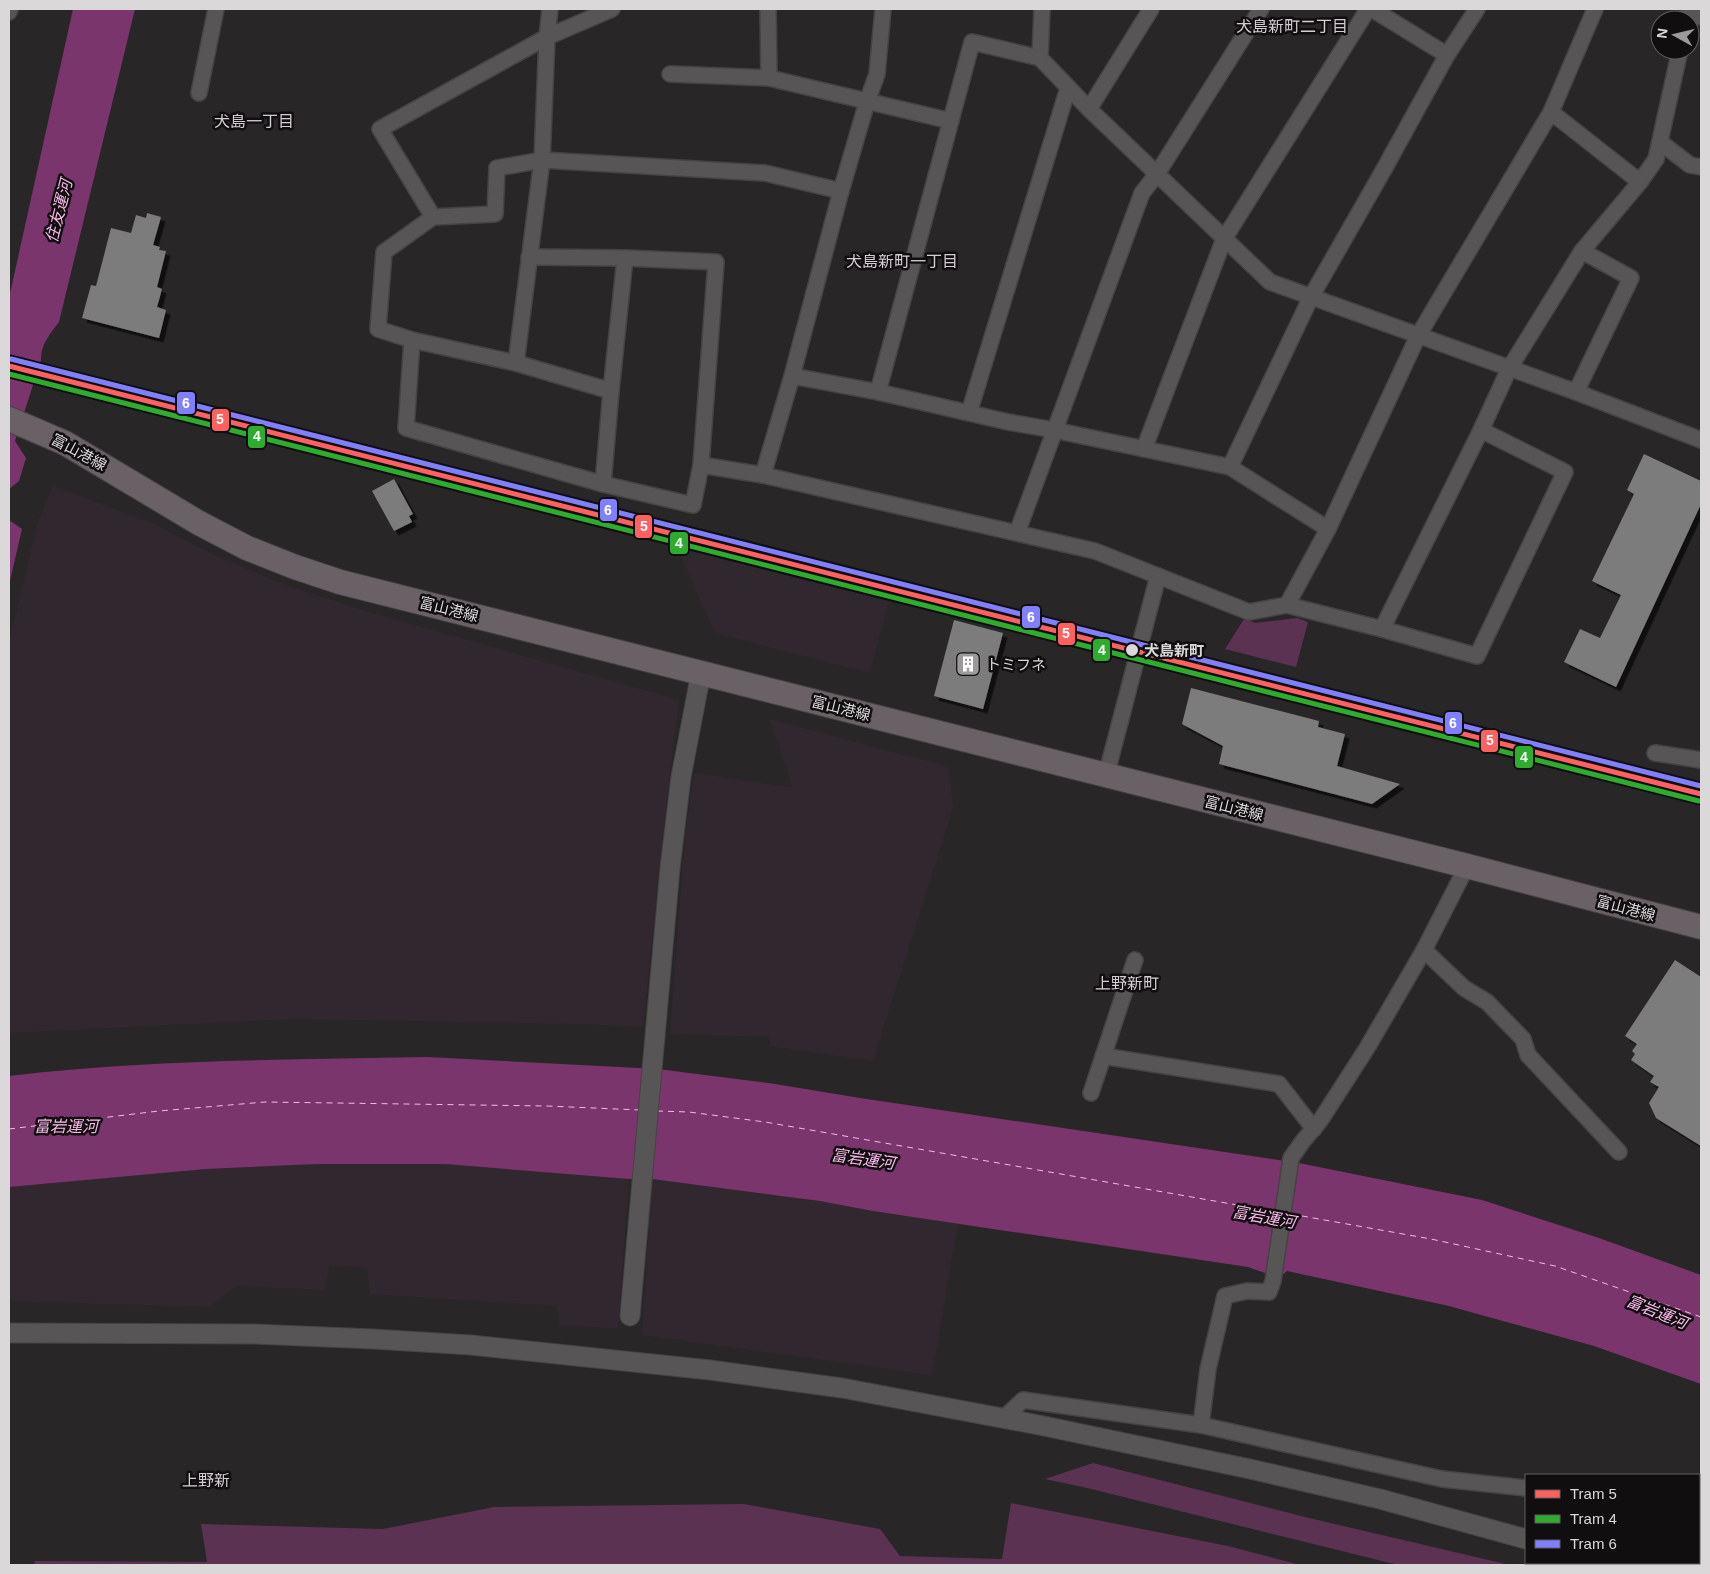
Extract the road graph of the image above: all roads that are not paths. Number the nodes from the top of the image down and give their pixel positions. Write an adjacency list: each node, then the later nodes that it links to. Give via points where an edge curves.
1 (216, 9): 19 (street)
2 (550, 9): 12 (street)
3 (612, 9): 12 (street)
4 (768, 9): 17 (street)
5 (884, 9): 20 (street, via 877,74)
6 (1042, 9): 14 (street)
7 (1150, 9): 21 (street)
8 (1261, 9): 27 (street)
9 (1370, 9): 13 (street); 31 (street)
10 (1476, 9): 13 (street)
11 (1595, 9): 22 (street)
12 (546, 37): 25 (street); 30 (street, via 380,129)
13 (1447, 55): 35 (street)
14 (1040, 58): 18 (street); 23 (street, via 972,42)
15 (1678, 60): 24 (street)
16 (670, 74): 17 (street)
17 (769, 78): 20 (street)
18 (1068, 88): 21 (street); 44 (street)
19 (199, 93)
20 (867, 102): 23 (street); 29 (street)
21 (1089, 109): 27 (street)
22 (1551, 112): 28 (street); 36 (street)
23 (951, 121): 42 (street)
24 (1660, 142): 26 (street, via 1690,165); 28 (street, via 1656,159)
25 (542, 160): 29 (street, via 765,172); 30 (street, via 497,168 496,214); 33 (street)
26 (1701, 167)
27 (1157, 174): 31 (street); 46 (street, via 1142,193)
28 (1640, 182): 32 (street)
29 (841, 191): 40 (street)
30 (433, 217): 37 (street, via 384,252 378,329)
31 (1224, 239): 35 (street, via 1270,282); 49 (street)
32 (1582, 251): 39 (street); 43 (street, via 1631,278)
33 (529, 257): 34 (street); 38 (street)
34 (625, 258): 41 (street); 50 (street, via 716,262)
35 (1311, 297): 36 (street); 51 (street)
36 (1418, 336): 39 (street); 54 (street)
37 (412, 340): 38 (street); 53 (street, via 406,428)
38 (516, 364): 41 (street)
39 (1509, 369): 43 (street); 47 (street)
40 (792, 376): 42 (street); 52 (street)
41 (611, 391): 53 (street)
42 (878, 392): 44 (street)
43 (1576, 392): 48 (street)
44 (968, 413): 46 (street)
45 (9, 419): 59 (main road, 富山港線, via 91,457 199,523 247,548 294,567 340,582)
46 (1054, 430): 49 (street); 55 (street)
47 (1481, 430): 58 (street); 58 (street, via 1565,472 1476,656)
48 (1701, 440)
49 (1144, 449): 51 (street)
50 (701, 465): 52 (street); 53 (street, via 693,505)
51 (1230, 467): 54 (street)
52 (763, 475): 55 (street)
53 (603, 484)
54 (1328, 528): 57 (street)
55 (1017, 533): 56 (street, via 1095,551)
56 (1158, 576): 57 (street, via 1249,612); 62 (street)
57 (1287, 605): 58 (street)
58 (1382, 628)
59 (701, 673): 62 (main road, 富山港線); 71 (street, via 681,777 669,878)
60 (1655, 753): 61 (street)
61 (1700, 757)
62 (1106, 776): 63 (main road, 富山港線)
63 (1467, 866): 64 (main road, 富山港線); 65 (street)
64 (1701, 927)
65 (1424, 950): 69 (street, via 1367,1048); 70 (street, via 1464,988 1487,1002 1523,1039 1528,1055)
66 (1135, 960): 67 (street)
67 (1103, 1056): 68 (street); 69 (street, via 1279,1084)
68 (1091, 1093)
69 (1314, 1129): 74 (street, via 1291,1158 1269,1292 1225,1296 1208,1369)
70 (1619, 1152)
71 (630, 1316)
72 (9, 1333): 73 (street, via 254,1334 471,1345 719,1371 842,1388)
73 (1004, 1418): 74 (street, via 1023,1400); 76 (street, via 1259,1471)
74 (1201, 1426): 75 (street, via 1442,1479)
75 (1525, 1488)
76 (1525, 1538)

